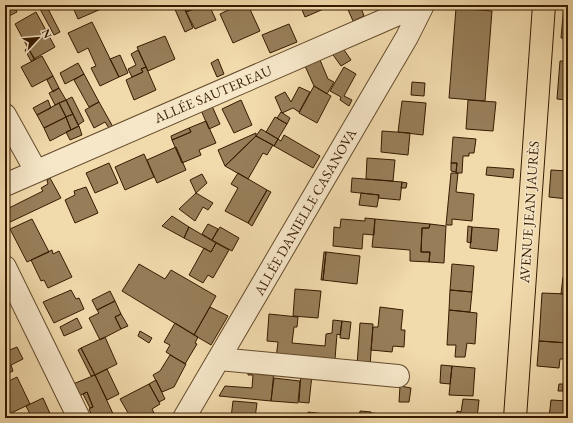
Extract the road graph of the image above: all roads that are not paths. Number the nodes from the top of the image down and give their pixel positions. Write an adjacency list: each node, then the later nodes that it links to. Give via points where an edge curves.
1 (544, 5): 11 (main road, AVENUE JEAN JAURÈS)
2 (422, 6): 4 (street, ALLÉE SAUTEREAU); 7 (street, ALLÉE DANIELLE CASANOVA, via 407,38)
3 (5, 115): 4 (street)
4 (36, 171): 5 (street, ALLÉE SAUTEREAU)
5 (5, 185)
6 (5, 267): 9 (street)
7 (219, 359): 8 (street); 10 (street, ALLÉE DANIELLE CASANOVA)
8 (398, 376)
9 (79, 418)
10 (184, 418)
11 (515, 418)

